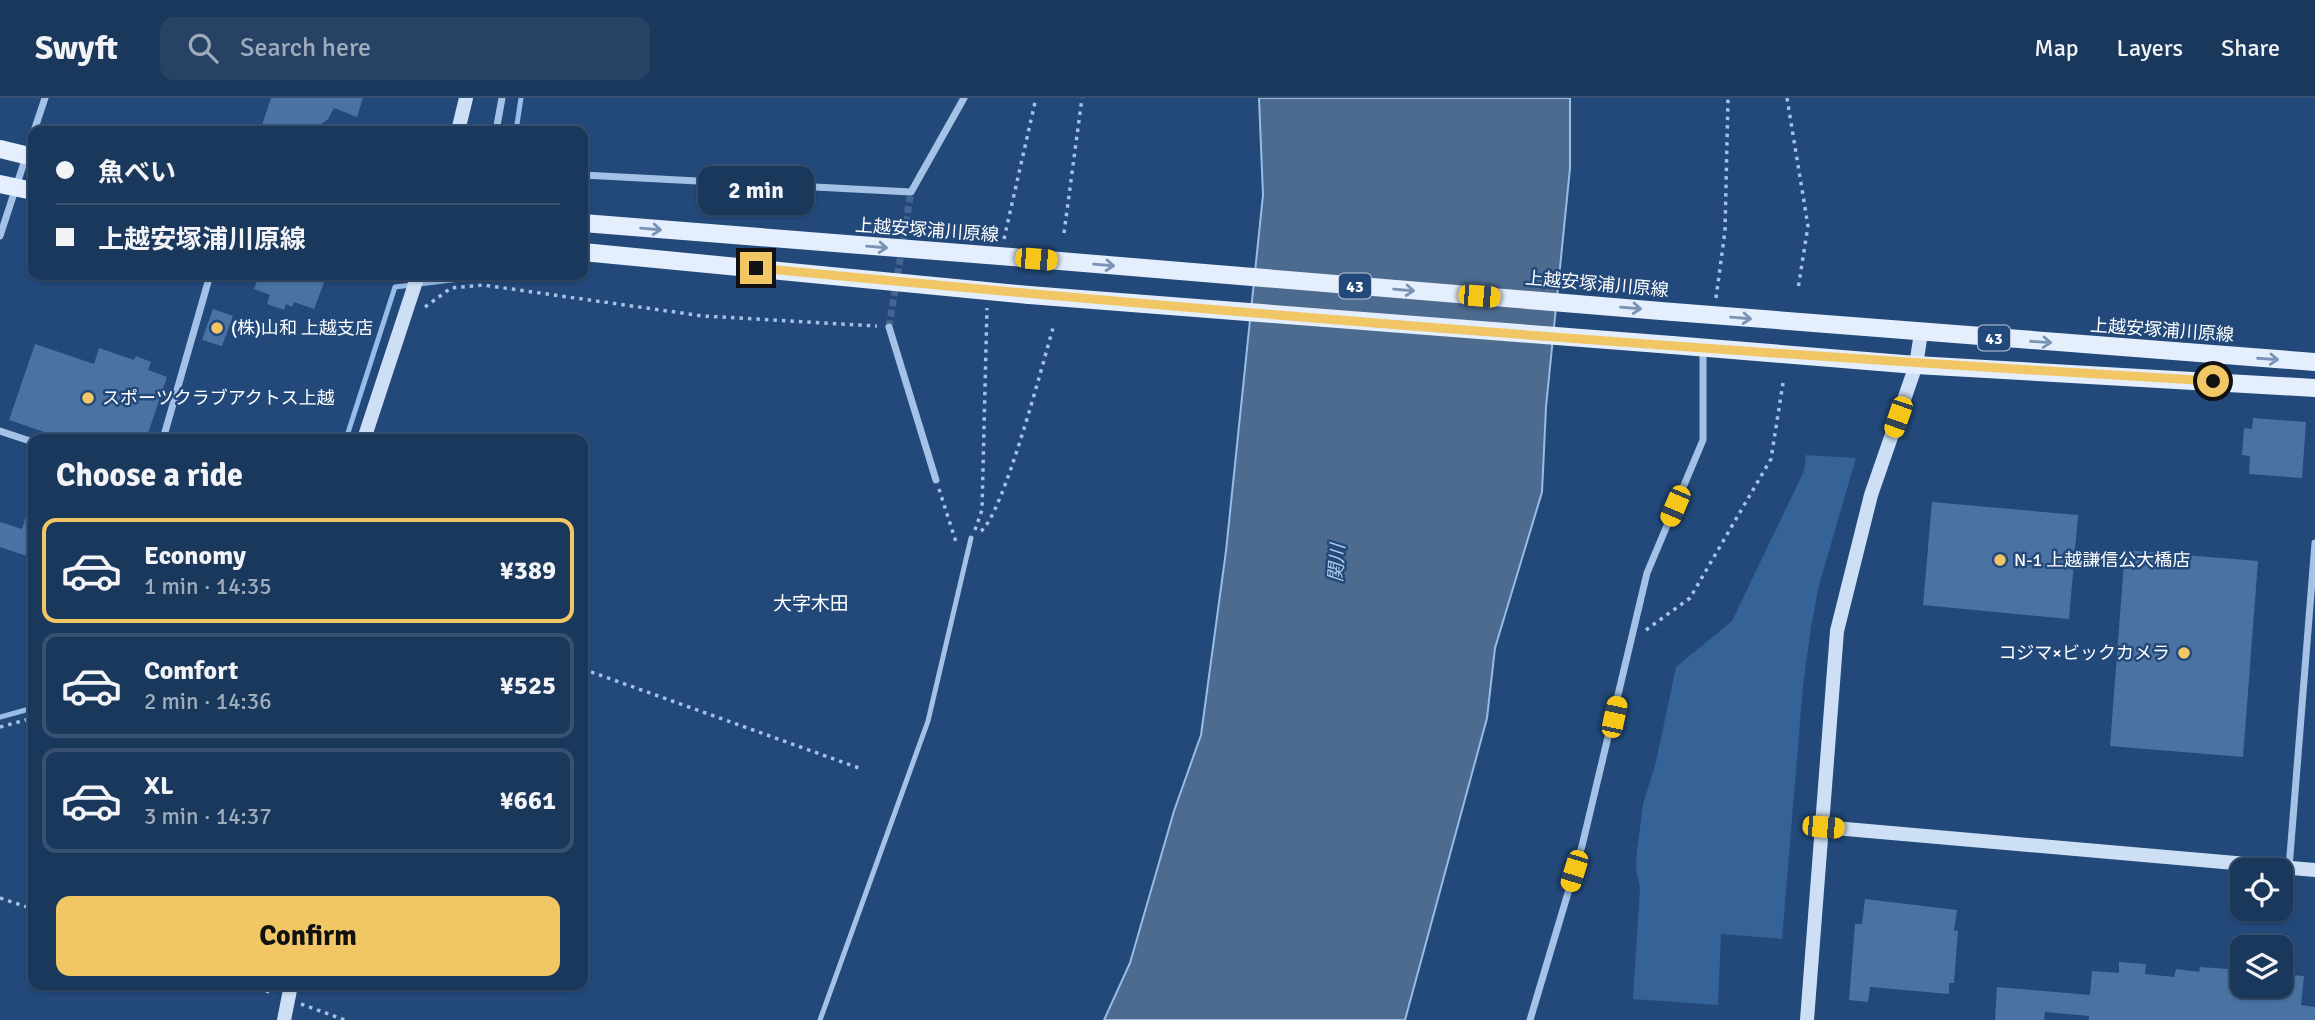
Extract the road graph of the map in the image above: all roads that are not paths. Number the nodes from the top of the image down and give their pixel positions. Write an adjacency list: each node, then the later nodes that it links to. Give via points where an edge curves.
1 (45, 98): 5 (street)
2 (466, 98): 6 (street)
3 (502, 98): 7 (street)
4 (964, 98): 11 (street, via 911,192)
5 (36, 126)
6 (459, 126)
7 (497, 126)
8 (0, 149): 9 (main road)
9 (28, 156)
10 (28, 161): 12 (street)
11 (588, 175)
12 (16, 188): 14 (street)
13 (588, 223): 19 (main road, 上越安塚浦川原線 / 43, one-way to 19, bridge)
14 (0, 236)
15 (588, 252): 20 (main road, 43, bridge, via 1029,295)
16 (208, 280): 25 (street)
17 (416, 280): 26 (street)
18 (890, 327): 28 (street)
19 (1922, 333): 21 (main road, 上越安塚浦川原線 / 43, one-way to 21); 22 (street)
20 (1703, 348): 22 (main road, 43); 39 (street, via 1703,440 1647,573 1582,846)
21 (2315, 362)
22 (1916, 365): 23 (main road, 43); 31 (street, via 1871,495 1837,631)
23 (2315, 388)
24 (0, 431): 27 (street)
25 (164, 434)
26 (366, 434)
27 (28, 440)
28 (936, 481)
29 (971, 538): 38 (lane, via 928,721)
30 (2315, 543): 32 (street)
31 (1823, 827): 33 (street); 40 (street)
32 (2290, 858)
33 (2230, 862)
34 (2293, 867): 35 (street)
35 (2315, 870)
36 (290, 992): 37 (street)
37 (284, 1020)
38 (820, 1020)
39 (1530, 1020)
40 (1807, 1020)

